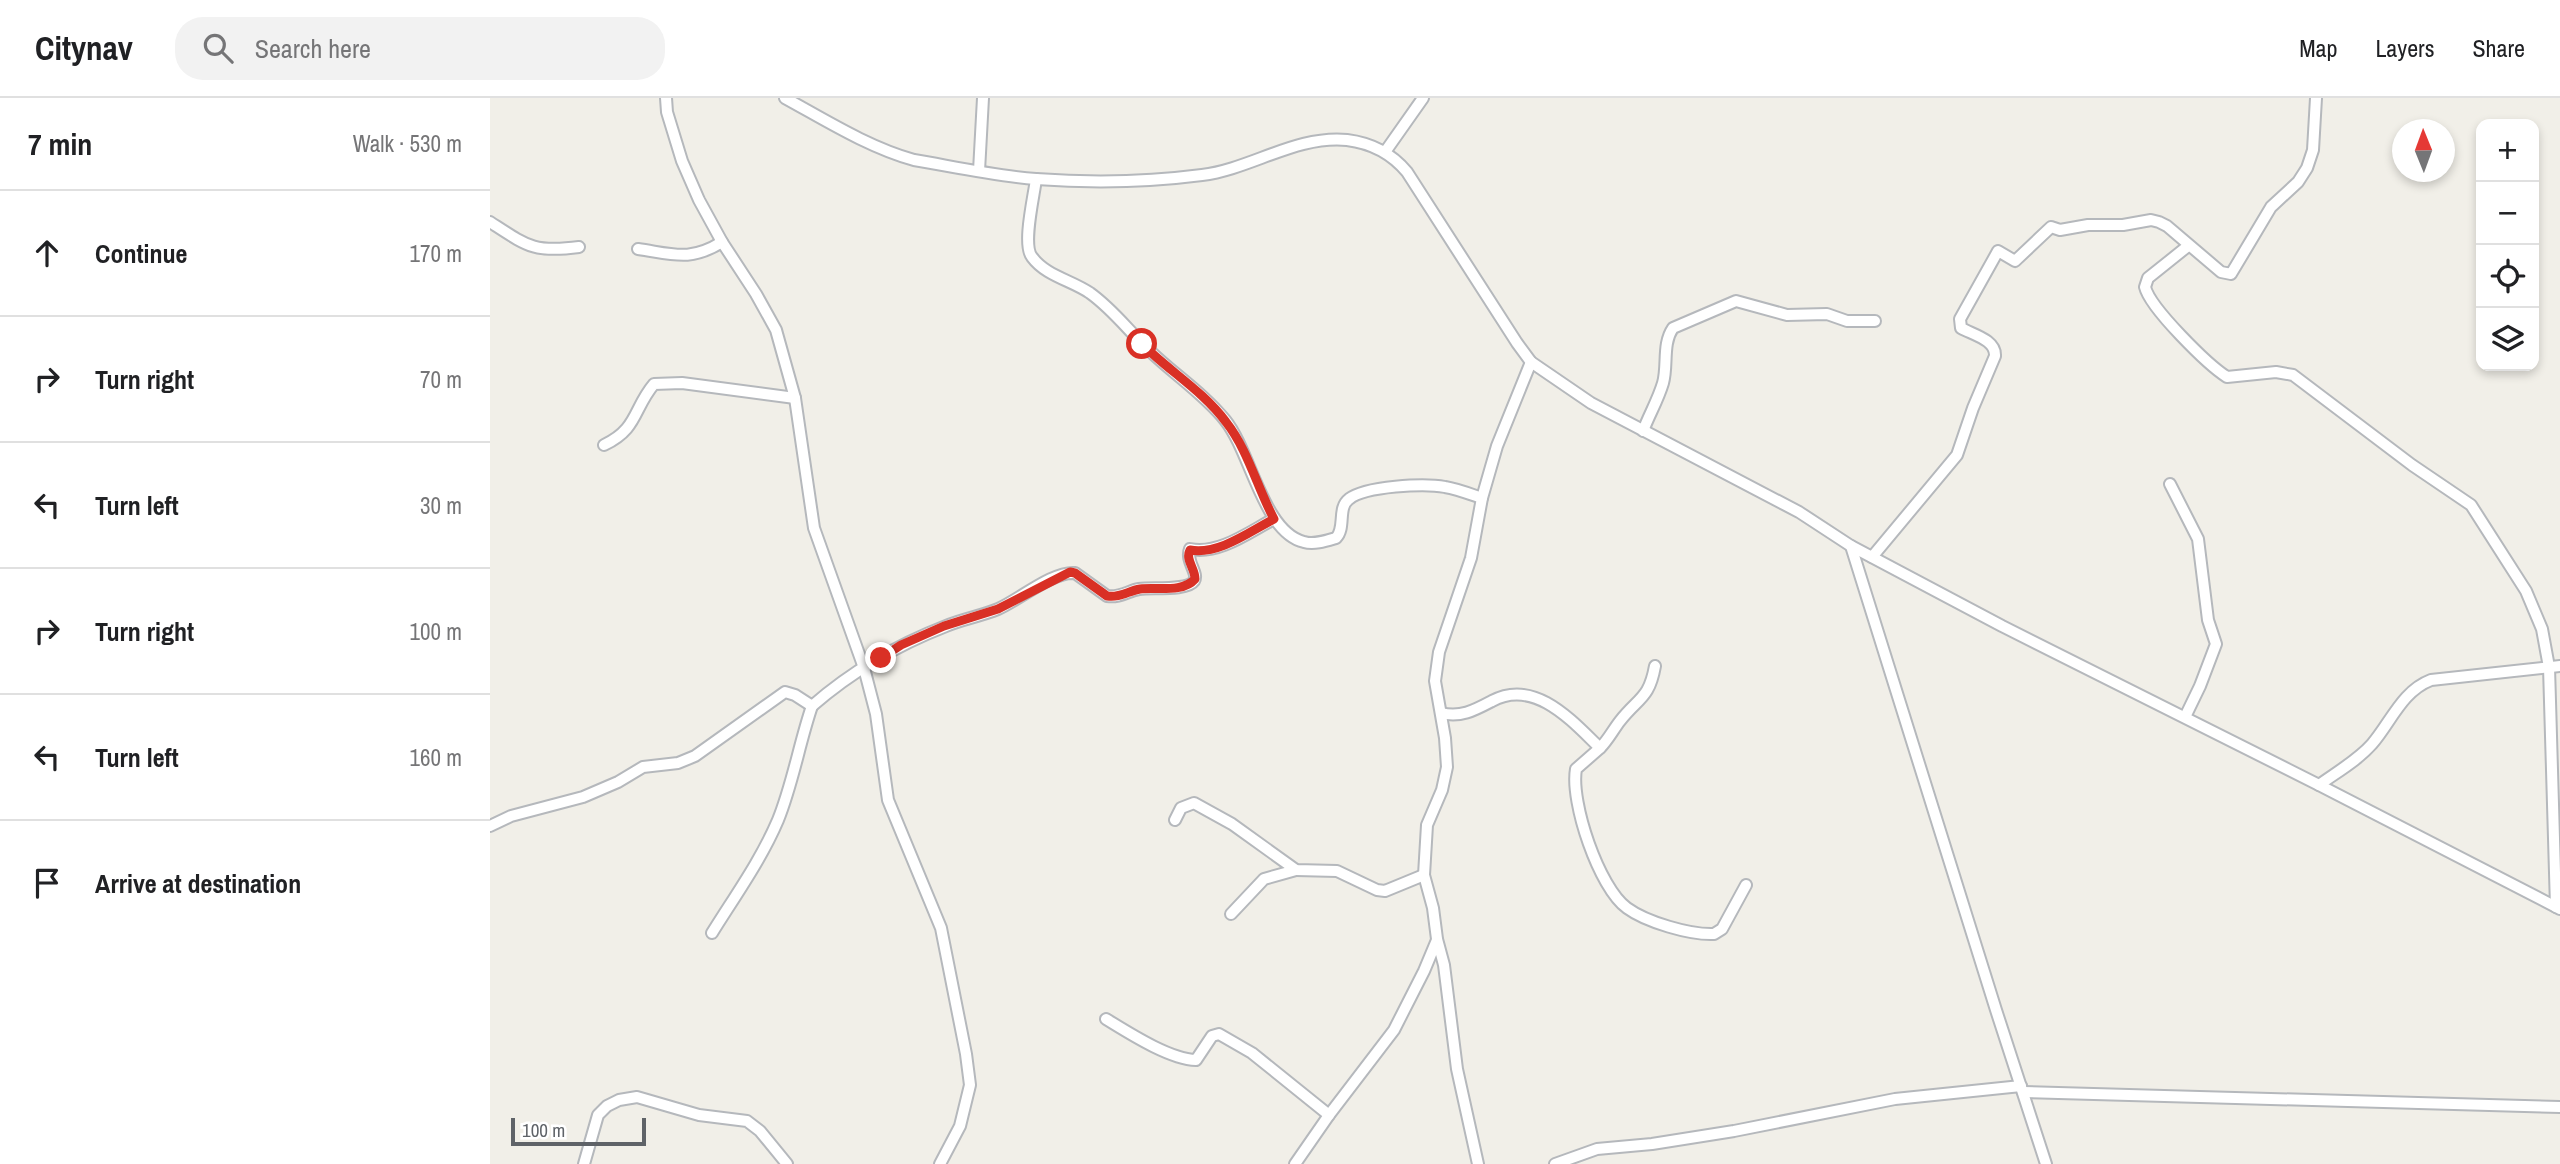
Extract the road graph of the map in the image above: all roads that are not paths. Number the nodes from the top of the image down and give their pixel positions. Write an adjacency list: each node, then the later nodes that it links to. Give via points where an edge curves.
1 (666, 98): 10 (street, via 681,161)
2 (785, 98): 7 (street, via 897,155)
3 (983, 98): 7 (street)
4 (1423, 98): 6 (street)
5 (2316, 98): 11 (street, via 2313,150 2307,168 2271,207 2235,271 2221,272)
6 (1385, 152): 8 (street, via 1363,143 1331,140 1204,175 1148,180); 15 (street, via 1407,172)
7 (979, 171): 8 (street)
8 (1036, 179): 21 (street, via 1027,243 1031,256 1120,317 1152,354 1226,421)
9 (490, 222): 12 (street, via 537,249)
10 (722, 242): 13 (street, via 693,255); 16 (street, via 776,330)
11 (2188, 246): 23 (street, via 2167,226 2151,220 2060,230 2051,227 2018,261 1998,251 1960,319 1961,328 1995,350 1961,447); 25 (street, via 2148,278 2144,287 2185,341 2227,377 2276,372 2294,375 2468,502 2526,591)
12 (579, 247)
13 (638, 249)
14 (1875, 321): 17 (street, via 1847,321 1827,314 1787,315 1735,301 1673,328 1662,386)
15 (1531, 362): 17 (street); 20 (street, via 1501,434)
16 (795, 398): 18 (street, via 681,383 654,384 631,425 620,438); 26 (street, via 814,528)
17 (1643, 431): 22 (street, via 1799,512)
18 (604, 445)
19 (2169, 484): 29 (street, via 2199,543 2208,620 2216,644)
20 (1482, 498): 21 (street, via 1446,487 1375,490 1348,499 1336,538 1314,543 1292,537); 28 (street, via 1471,558 1439,652 1435,681)
21 (1274, 519): 26 (street, via 1224,545 1190,550 1195,573 1192,583 1137,589 1112,597 1075,573 1063,574 998,609 901,645)
22 (1851, 546): 23 (street); 42 (street)
23 (1872, 557): 29 (street)
24 (1655, 666): 30 (street, via 1645,697)
25 (2554, 666): 31 (street, via 2422,684 2372,743); 37 (street)
26 (864, 668): 27 (street); 47 (street, via 876,714 888,800 941,928 967,1054 967,1107)
27 (812, 706): 33 (street, via 785,692 695,756 643,767 583,797); 39 (street, via 778,820)
28 (1441, 713): 30 (street, via 1471,712 1504,696 1533,696 1546,701); 35 (street, via 1447,767 1427,825)
29 (2185, 717): 31 (street)
30 (1600, 748): 36 (street, via 1576,769 1577,796 1584,832 1621,903 1653,920 1714,934 1722,929)
31 (2319, 785): 37 (street)
32 (1175, 820): 34 (street, via 1181,808 1194,803)
33 (490, 826)
34 (1296, 870): 35 (street, via 1337,871 1385,891); 38 (street, via 1264,879)
35 (1424, 875): 40 (street)
36 (1746, 885)
37 (2558, 908)
38 (1231, 914)
39 (712, 933)
40 (1437, 939): 44 (street, via 1394,1030); 49 (street, via 1457,1069)
41 (1106, 1018): 44 (street, via 1188,1060 1196,1060 1212,1036 1219,1034 1260,1059)
42 (2022, 1089): 43 (street); 50 (street, via 1895,1099 1734,1131 1597,1149); 51 (street)
43 (2560, 1107)
44 (1329, 1115): 48 (street)
45 (583, 1164): 46 (street, via 598,1115 619,1100 637,1097 699,1115 747,1121)
46 (787, 1164)
47 (940, 1164)
48 (1295, 1164)
49 (1478, 1164)
50 (1555, 1164)
51 (2046, 1164)

